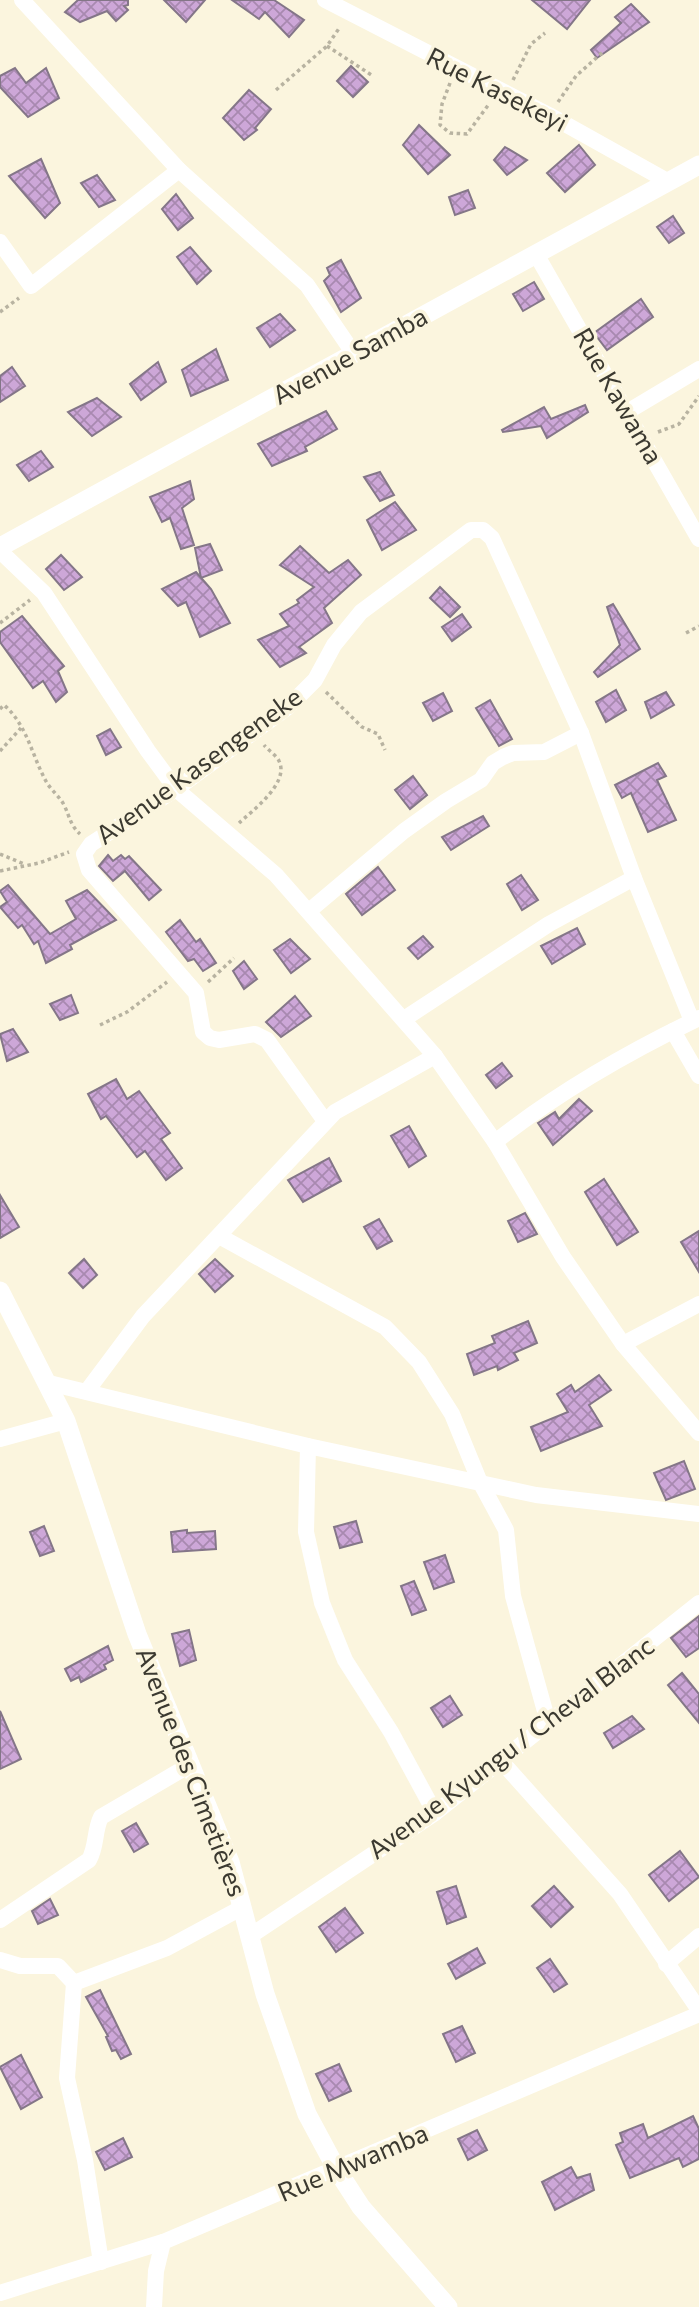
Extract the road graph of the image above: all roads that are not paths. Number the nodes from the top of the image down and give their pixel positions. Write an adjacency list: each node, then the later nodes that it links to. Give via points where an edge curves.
1 (22, 0): 4 (street)
2 (325, 0): 5 (street, Rue Kasekeyi)
3 (699, 165): 5 (street, Avenue Samba)
4 (179, 170): 6 (street, via 31,286); 8 (street, via 307,285)
5 (669, 182): 7 (street, Avenue Samba)
6 (0, 242)
7 (536, 254): 8 (street, Avenue Samba); 10 (street, Rue Kawama)
8 (354, 354): 12 (street, Avenue Samba)
9 (699, 369): 10 (street)
10 (627, 412): 11 (street, Rue Kawama)
11 (698, 534)
12 (0, 549): 14 (street, via 44,593)
13 (581, 733): 14 (street, Avenue Kasengeneke, via 492,538 483,530 471,530 362,612 334,645 315,680 288,707); 15 (street, Avenue Kasengeneke); 16 (street, via 544,752 513,753 493,763 481,780 404,831)
14 (176, 789): 16 (street, via 276,875); 22 (street, Avenue Kasengeneke, via 91,844 84,854 89,870 196,993 202,1032 219,1040 255,1034 267,1040)
15 (634, 878): 17 (street, via 549,924); 18 (street, Avenue Kasengeneke)
16 (309, 911): 17 (street)
17 (404, 1020): 20 (street)
18 (696, 1020): 19 (street)
19 (673, 1031): 21 (street); 23 (street, via 539,1107)
20 (435, 1056): 22 (street); 23 (street)
21 (699, 1076)
22 (325, 1121): 24 (street)
23 (495, 1142): 27 (street, via 563,1256)
24 (219, 1236): 29 (street, via 144,1316); 34 (street, via 385,1327 419,1362 452,1414)
25 (0, 1291): 28 (street, Avenue des Cimetières)
26 (699, 1304): 27 (street)
27 (624, 1344): 31 (street)
28 (49, 1383): 29 (street); 30 (street, Avenue des Cimetières)
29 (87, 1391): 33 (street)
30 (66, 1421): 32 (street); 39 (street, Avenue des Cimetières, via 137,1634)
31 (699, 1433)
32 (0, 1439)
33 (308, 1446): 34 (street); 40 (street, via 306,1532 322,1603 345,1660)
34 (479, 1480): 35 (street, via 536,1494); 37 (street, via 506,1530 513,1596)
35 (699, 1514)
36 (699, 1603): 37 (street, Avenue Kyungu / Cheval Blanc)
37 (548, 1722): 38 (street, Avenue Kyungu / Cheval Blanc)
38 (501, 1761): 40 (street, Avenue Kyungu / Cheval Blanc); 46 (street, via 620,1894)
39 (188, 1766): 41 (street, Avenue des Cimetières, via 230,1862); 42 (street, via 102,1817 89,1860)
40 (435, 1813): 43 (street, Avenue Kyungu / Cheval Blanc)
41 (243, 1907): 43 (street, Avenue des Cimetières); 47 (street, via 167,1948)
42 (0, 1920)
43 (250, 1936): 49 (street, Avenue des Cimetières, via 307,2114)
44 (699, 1936): 46 (street)
45 (0, 1960): 47 (street, via 20,1966 58,1966)
46 (666, 1964): 48 (street)
47 (74, 1983): 51 (street, via 66,2078)
48 (699, 2012): 49 (street, Rue Mwamba)
49 (337, 2170): 50 (street, Rue Mwamba); 53 (street, Avenue des Cimetières)
50 (163, 2242): 51 (street, Rue Mwamba); 54 (street)
51 (101, 2262): 52 (street, Rue Mwamba)
52 (0, 2293)
53 (438, 2303)
54 (154, 2307)

